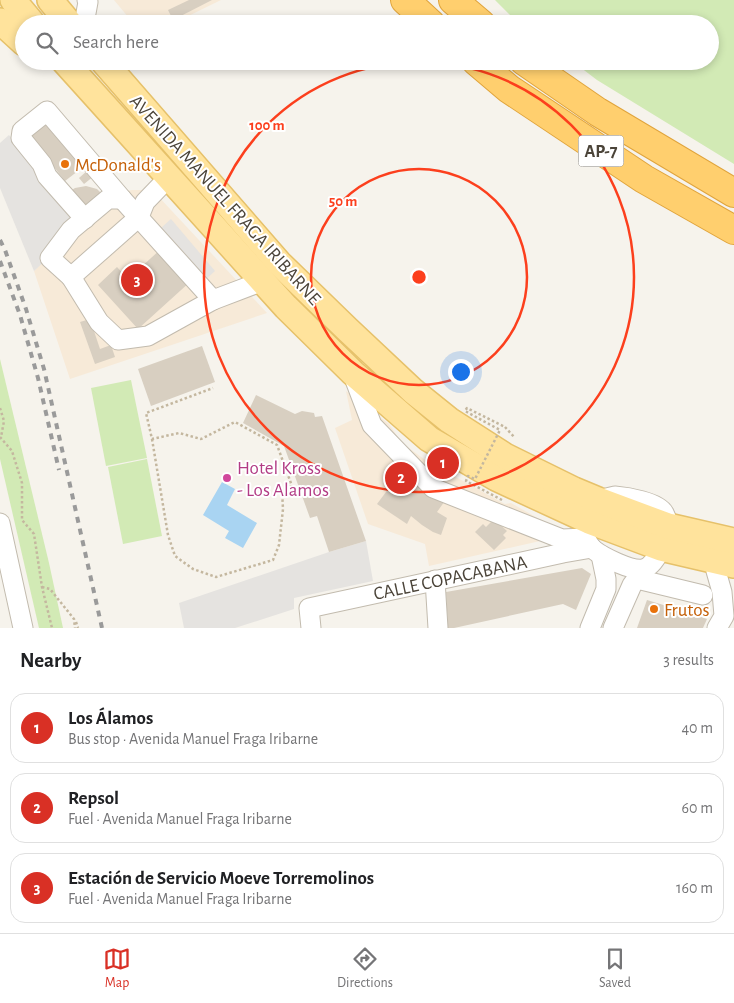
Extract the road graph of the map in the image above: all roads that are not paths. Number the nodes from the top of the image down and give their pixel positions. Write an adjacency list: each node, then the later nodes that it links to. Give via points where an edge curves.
1 (13, 0): 6 (main road)
2 (50, 0): 7 (main road)
3 (88, 0): 8 (street)
4 (404, 0): 9 (highway)
5 (453, 0): 10 (highway)
6 (26, 15)
7 (62, 15)
8 (86, 15)
9 (421, 15)
10 (470, 15)
11 (0, 21): 12 (main road)
12 (15, 35)
13 (72, 70): 17 (main road, AVENIDA MANUEL FRAGA IRIBARNE)
14 (111, 70): 27 (main road, AVENIDA MANUEL FRAGA IRIBARNE, via 279,263 346,329 449,420)
15 (487, 70): 22 (highway, AP-7, via 509,89 644,180)
16 (537, 70): 18 (highway, AP-7, via 598,112)
17 (169, 177): 20 (street, via 146,202); 24 (main road, AVENIDA MANUEL FRAGA IRIBARNE)
18 (734, 193)
19 (122, 199): 20 (street); 21 (street, via 108,199); 21 (street, via 47,111 22,131 21,138)
20 (139, 218): 23 (street); 25 (street)
21 (85, 219): 23 (street, via 71,230 50,258)
22 (734, 230)
23 (71, 277): 25 (street, via 100,322 118,340 148,336)
24 (263, 281): 25 (street); 26 (main road, AVENIDA MANUEL FRAGA IRIBARNE)
25 (213, 300)
26 (353, 373): 27 (main road, AVENIDA MANUEL FRAGA IRIBARNE, via 429,439 496,478); 29 (street, via 372,425 433,488 562,539)
27 (567, 499): 29 (main road, AVENIDA MANUEL FRAGA IRIBARNE); 29 (main road)
28 (0, 523): 39 (street)
29 (597, 526): 30 (main road, AVENIDA MANUEL FRAGA IRIBARNE); 34 (street); 35 (street, CALLE COPACABANA, via 563,553); 36 (street, via 613,561 630,567)
30 (664, 528): 31 (main road); 32 (main road); 33 (main road, via 690,555); 36 (street, via 653,563)
31 (734, 535)
32 (734, 540)
33 (728, 571): 38 (street, via 722,592)
34 (606, 579): 36 (street); 42 (street, via 606,589)
35 (435, 580): 40 (street, CALLE COPACABANA, via 309,608); 41 (street)
36 (636, 580): 37 (street); 43 (street)
37 (703, 595)
38 (722, 626)
39 (23, 628)
40 (311, 628)
41 (438, 628)
42 (590, 628)
43 (613, 628)

